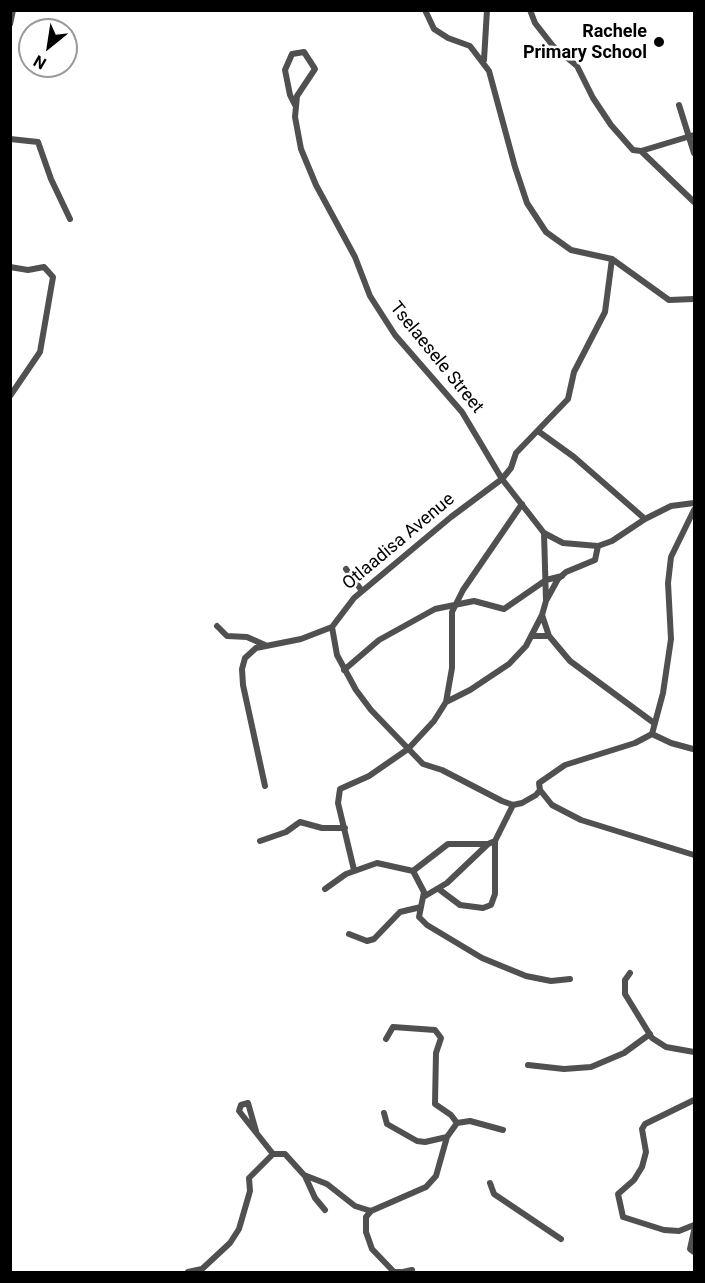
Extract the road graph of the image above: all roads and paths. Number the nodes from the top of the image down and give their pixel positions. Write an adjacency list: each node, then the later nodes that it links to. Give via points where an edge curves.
1 (13, 10): 5 (street)
2 (425, 10): 6 (street, via 439,33 470,46)
3 (487, 10): 6 (street)
4 (530, 10): 11 (street, via 553,46 577,66 611,125 633,150)
5 (10, 24)
6 (484, 61): 15 (street, via 514,167 527,203 539,222 554,240 571,250)
7 (296, 105): 7 (street, Tselaesele Street, via 297,96 315,69 304,52 292,54 285,70); 20 (street, Tselaesele Street, via 295,124 308,167 355,257 376,308 462,412)
8 (679, 105): 9 (street)
9 (691, 137): 11 (street); 12 (street)
10 (10, 139): 14 (street, via 38,142)
11 (641, 151): 13 (street)
12 (694, 153)
13 (694, 202)
14 (70, 219)
15 (612, 259): 17 (street, via 664,297 674,301); 19 (street, Otlaadisa Avenue, via 605,312 574,372 568,399)
16 (10, 267): 18 (street, via 44,267 53,277 40,352)
17 (694, 299)
18 (10, 396)
19 (538, 431): 20 (street, Otlaadisa Avenue, via 516,453); 24 (street)
20 (502, 479): 21 (street, Tselaesele Street); 30 (street, Otlaadisa Avenue)
21 (522, 504): 25 (street, Tselaesele Street); 32 (street)
22 (694, 504): 24 (street, via 675,504)
23 (694, 510): 41 (street, via 671,557 671,639)
24 (645, 519): 26 (street)
25 (544, 534): 26 (street, via 562,543); 29 (street)
26 (598, 546): 28 (street, via 595,560)
27 (346, 569): 30 (street)
28 (562, 576): 29 (street); 31 (street)
29 (546, 580): 31 (street); 32 (street, via 504,609 474,601)
30 (362, 591): 35 (street, Otlaadisa Avenue)
31 (546, 602): 33 (street)
32 (455, 605): 39 (street, via 435,609 399,627); 40 (street)
33 (542, 615): 36 (street); 37 (street)
34 (217, 627): 38 (street, via 227,636 247,637)
35 (332, 627): 38 (street, via 301,639); 39 (street)
36 (532, 636): 37 (street); 40 (street, via 503,669)
37 (549, 636): 41 (street, via 570,662)
38 (266, 645): 45 (street, via 249,652 242,669)
39 (344, 670): 43 (street, via 371,710)
40 (446, 702): 43 (street)
41 (654, 723): 42 (street)
42 (652, 734): 44 (street); 46 (street, via 565,765 539,783)
43 (408, 749): 47 (street, via 423,764); 48 (street, via 369,776 340,789 338,797)
44 (693, 749)
45 (265, 786)
46 (540, 790): 47 (street, via 530,799); 51 (street, via 552,805 581,820)
47 (513, 805): 50 (street)
48 (345, 828): 49 (street, via 322,828 300,822); 52 (street)
49 (260, 841)
50 (492, 842): 53 (street, via 448,844); 55 (street); 55 (street, via 495,894 491,905 460,905)
51 (694, 855)
52 (354, 870): 53 (street, via 377,863); 54 (street)
53 (412, 871): 56 (street)
54 (325, 889)
55 (440, 890): 56 (street)
56 (425, 896): 57 (street)
57 (421, 908): 58 (street, via 400,912 369,941); 60 (street, via 419,917 427,925 482,958 533,978)
58 (349, 934)
59 (630, 973): 61 (street, via 625,980 625,994)
60 (570, 979)
61 (650, 1034): 63 (street, via 666,1047); 64 (street, via 624,1053 591,1067)
62 (386, 1039): 67 (street, via 393,1027 435,1030 441,1038 436,1053 435,1104)
63 (694, 1052)
64 (528, 1065)
65 (694, 1100): 76 (street, via 645,1124 642,1167 618,1194 623,1216 664,1230 679,1231)
66 (384, 1113): 70 (street, via 387,1124 417,1141)
67 (458, 1123): 68 (street, via 470,1121); 70 (street)
68 (502, 1130)
69 (256, 1131): 71 (street)
70 (447, 1137): 75 (street, via 435,1176 426,1187)
71 (273, 1155): 72 (street, via 285,1155); 81 (street, via 249,1178 250,1191 239,1229)
72 (304, 1175): 74 (street); 75 (street, via 327,1184 355,1206)
73 (489, 1183): 78 (street, via 494,1194)
74 (325, 1210)
75 (371, 1211): 83 (street, via 366,1217 366,1232 372,1249 394,1272)
76 (694, 1225)
77 (694, 1231): 79 (street, via 690,1250)
78 (561, 1239)
79 (694, 1252)
80 (412, 1270): 83 (street)
81 (201, 1271): 82 (street)
82 (188, 1272)
83 (402, 1272)

